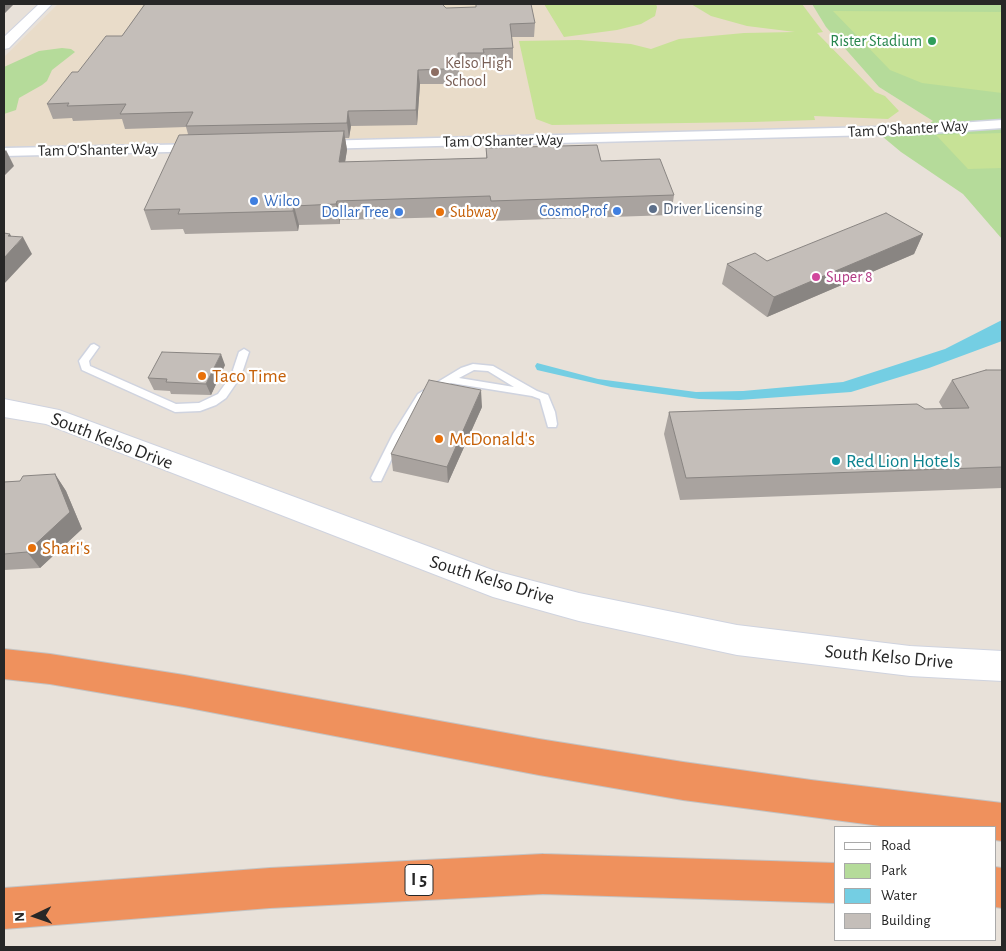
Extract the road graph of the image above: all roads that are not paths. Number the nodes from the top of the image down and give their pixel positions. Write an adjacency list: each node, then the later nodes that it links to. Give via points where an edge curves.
1 (46, 4): 2 (main road)
2 (4, 45)
3 (1002, 124): 4 (street, Tam O'Shanter Way, via 915,130)
4 (304, 146)
5 (217, 148): 6 (street, Tam O'Shanter Way)
6 (4, 152)
7 (94, 347): 11 (lane, via 84,362 85,368 175,408 200,407 212,402 222,396)
8 (244, 352): 9 (lane)
9 (238, 370)
10 (451, 380): 12 (lane); 12 (lane, via 473,367 490,368); 15 (lane, via 422,396)
11 (232, 382)
12 (533, 393): 14 (lane, via 544,397)
13 (4, 408): 17 (main road, South Kelso Drive, via 50,416 493,584 579,607 737,640 910,661)
14 (552, 424)
15 (377, 478)
16 (4, 664): 18 (highway, via 184,691 683,781)
17 (1002, 666)
18 (1002, 822)
19 (834, 882): 20 (highway, I 5, via 543,874 270,888)
20 (4, 909)

